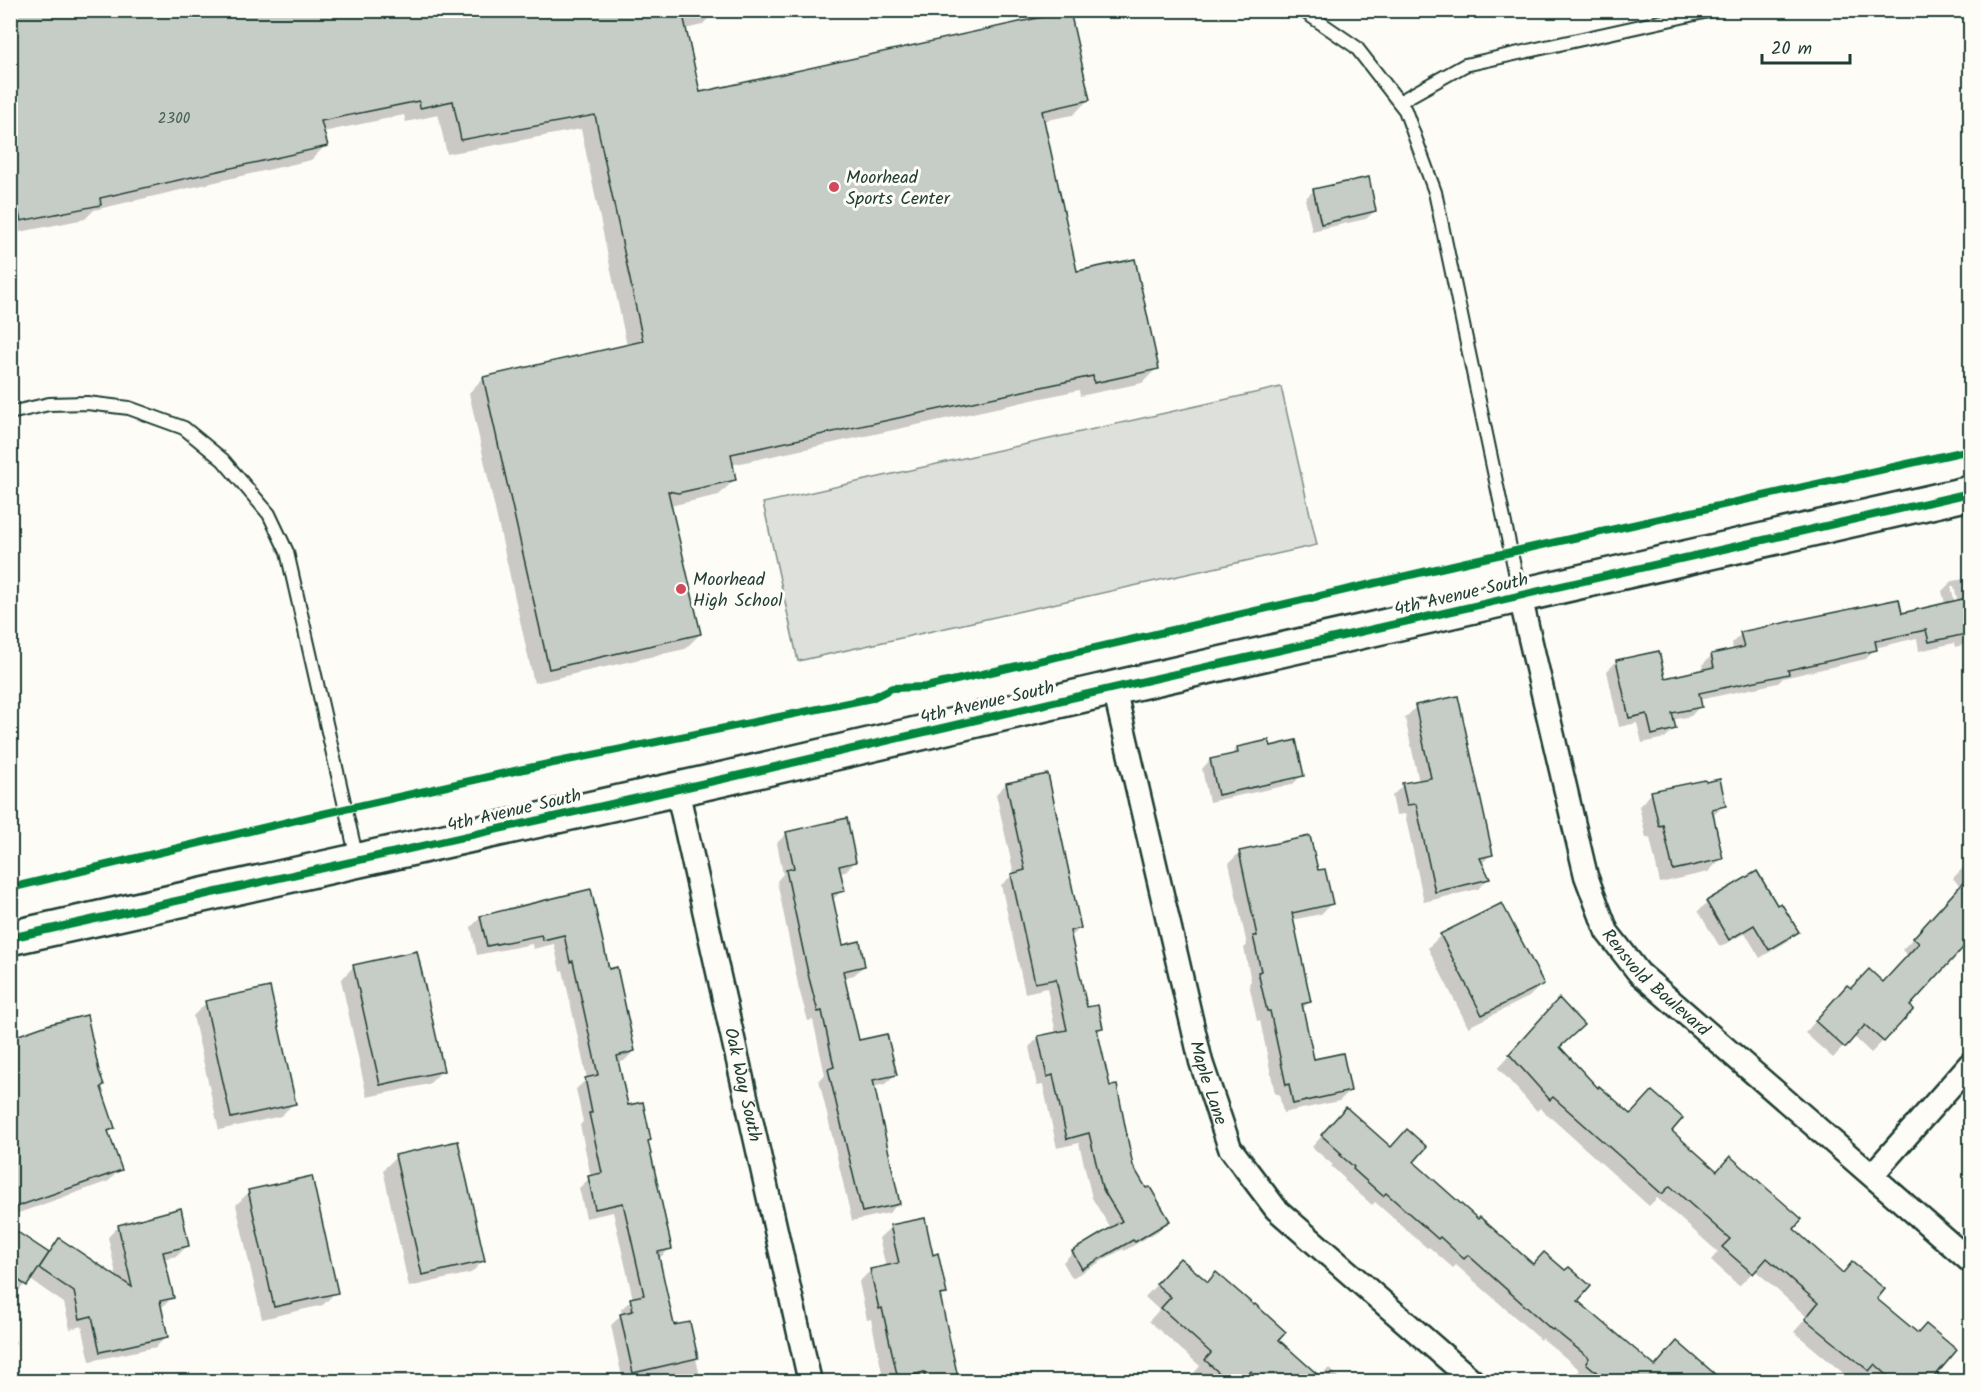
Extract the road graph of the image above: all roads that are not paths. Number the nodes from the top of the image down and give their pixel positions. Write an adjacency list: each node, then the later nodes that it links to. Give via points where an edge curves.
1 (1302, 10): 3 (lane, via 1356,47)
2 (1713, 10): 3 (lane, via 1465,66)
3 (1399, 102): 6 (lane, via 1406,110 1435,192)
4 (10, 413): 9 (lane, via 49,404 87,403 129,408 184,428 223,460 269,514 287,552)
5 (1971, 493): 6 (street, 4th Avenue South)
6 (1520, 596): 7 (street, 4th Avenue South); 12 (street, Rensvold Boulevard, via 1586,876 1607,932 1639,973)
7 (1114, 688): 8 (street, 4th Avenue South); 15 (street, Maple Lane, via 1200,1062 1230,1148 1276,1209)
8 (677, 789): 9 (street, 4th Avenue South); 14 (street, Oak Way South)
9 (357, 860): 10 (street, 4th Avenue South)
10 (10, 938)
11 (1971, 1064): 12 (street)
12 (1872, 1175): 13 (street, Rensvold Boulevard)
13 (1971, 1261)
14 (810, 1382)
15 (1474, 1382)

